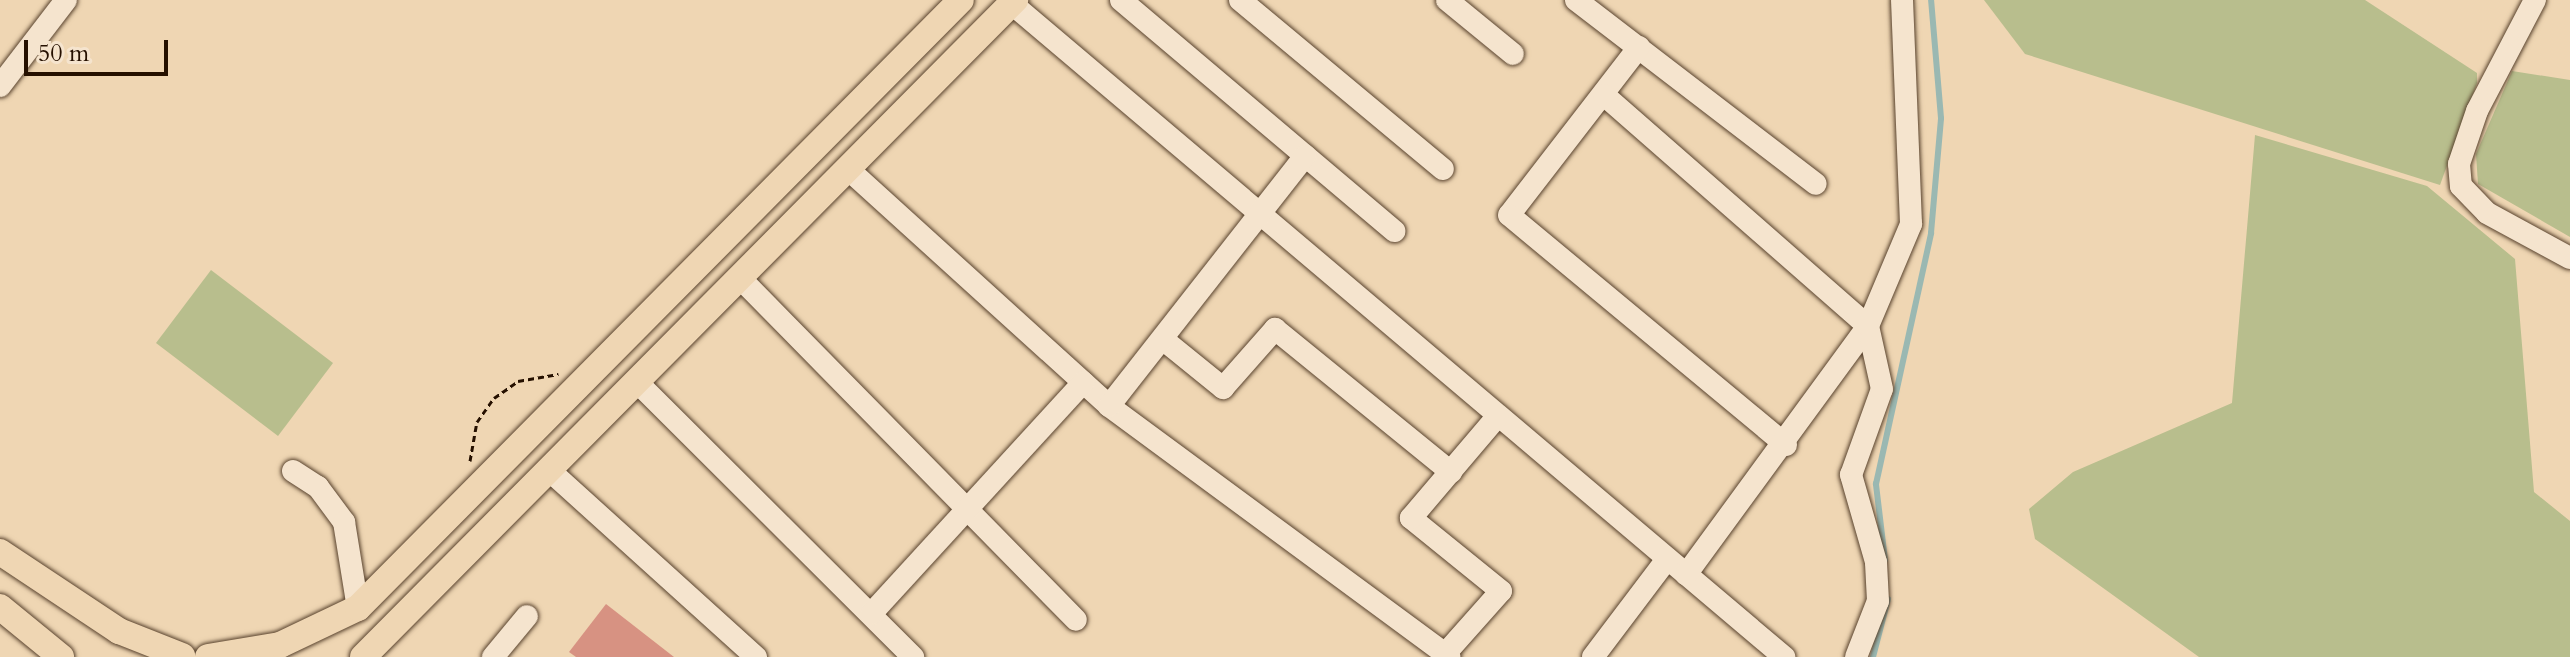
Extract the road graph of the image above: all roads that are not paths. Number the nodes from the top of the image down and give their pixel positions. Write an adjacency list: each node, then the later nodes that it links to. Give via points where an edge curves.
1 (66, 0): 12 (street)
2 (961, 0): 24 (main road)
3 (1121, 0): 14 (street)
4 (1240, 0): 16 (street)
5 (1447, 0): 11 (street)
6 (1576, 0): 10 (street)
7 (1902, 0): 22 (street, via 1911,224)
8 (2535, 0): 20 (street, via 2477,111 2459,164 2461,186 2487,213)
9 (1013, 2): 15 (main road); 18 (street)
10 (1639, 47): 13 (street); 17 (street)
11 (1513, 54)
12 (0, 86)
13 (1604, 95): 22 (street); 29 (street, via 1509,215)
14 (1305, 156): 18 (street); 19 (street)
15 (848, 169): 21 (main road); 25 (street)
16 (1443, 169)
17 (1816, 184)
18 (1258, 216): 23 (street); 28 (street)
19 (1394, 231)
20 (2570, 258)
21 (740, 278): 26 (main road); 33 (street)
22 (1868, 326): 29 (street); 53 (street, via 1882,389 1851,475 1876,562 1878,601)
23 (1165, 341): 27 (street); 32 (street, via 1223,388 1275,329)
24 (591, 373): 26 (main road); 38 (main road)
25 (1083, 383): 27 (street); 33 (street)
26 (631, 388): 30 (main road); 39 (street)
27 (1109, 406): 44 (street)
28 (1497, 417): 32 (street); 35 (street)
29 (1786, 445): 36 (street)
30 (549, 470): 43 (main road); 49 (street)
31 (293, 471): 38 (street, via 318,487 344,522)
32 (1451, 472): 44 (street, via 1411,518 1501,591)
33 (965, 512): 39 (street); 41 (street)
34 (0, 552): 42 (main road, via 119,631)
35 (1667, 559): 36 (street); 51 (street)
36 (1686, 575): 52 (street)
37 (0, 607): 45 (main road)
38 (358, 608): 47 (main road, via 295,640)
39 (871, 614): 50 (street)
40 (527, 616): 48 (street)
41 (1076, 620)
42 (186, 656): 46 (main road)
43 (365, 656)
44 (1447, 656)
45 (61, 657)
46 (148, 657)
47 (208, 657)
48 (493, 657)
49 (756, 657)
50 (913, 657)
51 (1593, 657)
52 (1784, 657)
53 (1856, 657)

